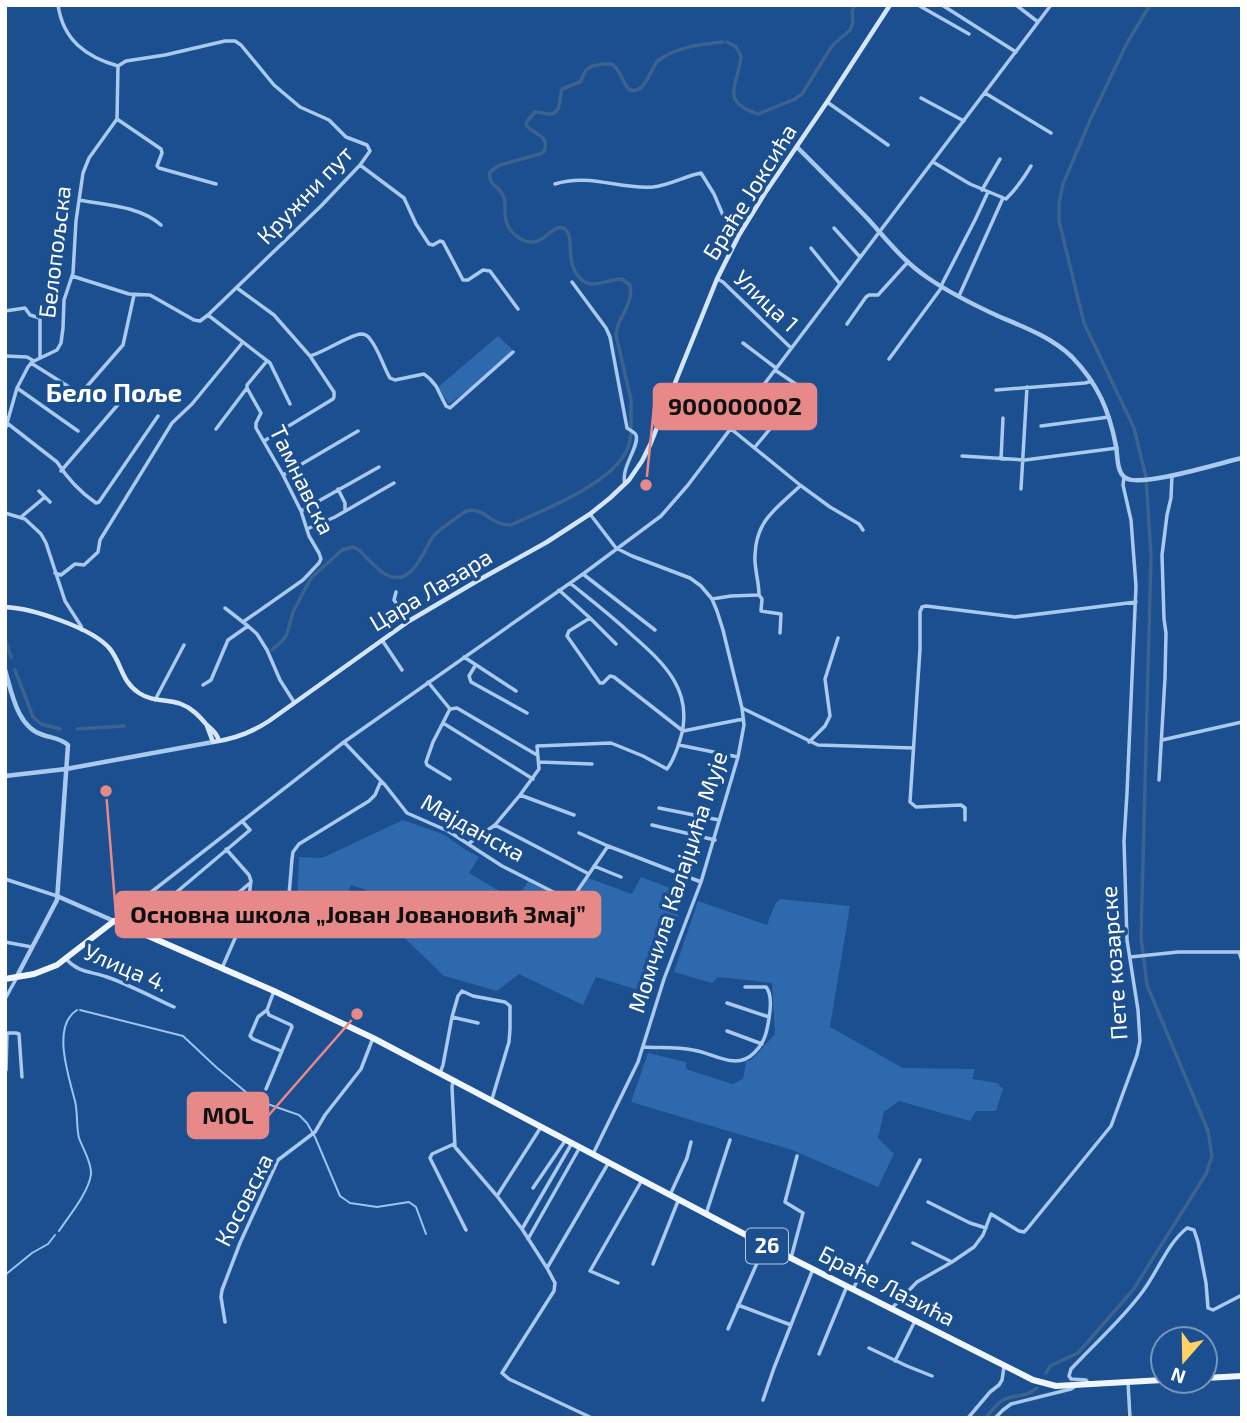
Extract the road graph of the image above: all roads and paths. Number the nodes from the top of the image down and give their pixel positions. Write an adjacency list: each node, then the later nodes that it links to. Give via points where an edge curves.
1 (58, 5): 10 (street, via 62,24 76,43 94,57)
2 (890, 5): 13 (main road, Браће Јоксића)
3 (918, 5): 8 (street)
4 (942, 5): 9 (street)
5 (1016, 5): 7 (street)
6 (1051, 5): 7 (street)
7 (1038, 22): 9 (street)
8 (969, 34)
9 (1016, 52): 11 (street)
10 (118, 66): 14 (street); 21 (street, Кружни пут, via 235,41 300,107 368,146 370,153)
11 (985, 93): 15 (street); 16 (street)
12 (921, 99): 15 (street)
13 (827, 102): 17 (street); 18 (main road, Браће Јоксића)
14 (117, 119): 23 (street, via 161,149 159,168); 28 (street, Белопољска, via 87,162)
15 (964, 121): 20 (street)
16 (1051, 133)
17 (888, 145)
18 (797, 147): 31 (street); 32 (main road, Браће Јоксића)
19 (1000, 159): 25 (street)
20 (933, 162): 25 (street); 31 (street)
21 (360, 165): 41 (street, Кружни пут); 44 (street, via 404,198 429,244 443,242 463,280 490,271)
22 (1031, 166): 27 (street, via 1008,198)
23 (216, 184)
24 (555, 184): 32 (street, via 577,180 653,187 701,173 725,220)
25 (982, 190): 26 (street)
26 (988, 192): 27 (street); 40 (street)
27 (1003, 198): 43 (street)
28 (79, 200): 29 (street, via 140,213); 36 (street, Белопољска)
29 (161, 225)
30 (834, 228): 34 (street)
31 (880, 233): 34 (street); 35 (street)
32 (739, 235): 37 (main road, Браће Јоксића)
33 (811, 248): 39 (street)
34 (860, 257): 39 (street)
35 (907, 263): 40 (street); 47 (street, via 877,295 866,297)
36 (72, 276): 42 (street); 54 (street, Белопољска, via 64,300 60,347)
37 (717, 279): 50 (street, Улица 1); 65 (main road, Браће Јоксића)
38 (572, 282): 92 (street, via 610,337 627,428 636,436 623,477)
39 (840, 284): 50 (street)
40 (942, 287): 43 (street); 55 (street)
41 (236, 288): 46 (street, Кружни пут); 53 (street, via 274,315)
42 (134, 294): 46 (street, via 152,296 196,321); 57 (street, via 123,345 82,392)
43 (959, 296): 59 (street, via 1056,345)
44 (518, 309)
45 (5, 311): 54 (street, via 25,308 40,318)
46 (208, 315): 48 (street)
47 (847, 324)
48 (243, 342): 56 (street); 107 (street, via 171,425 100,540 98,552 84,565 74,564 61,575)
49 (743, 343): 58 (street)
50 (791, 348): 58 (street)
51 (513, 352): 53 (street, via 450,408 424,374 390,379 365,334)
52 (5, 356): 57 (street, via 27,357)
53 (310, 356): 79 (street, via 334,397)
54 (40, 358): 57 (street, Белопољска)
55 (889, 359)
56 (267, 361): 62 (street); 67 (street)
57 (32, 362): 61 (street)
58 (776, 369): 64 (street); 73 (street)
59 (1092, 381): 60 (street); 69 (street)
60 (1027, 387): 63 (street); 85 (street)
61 (17, 388): 71 (street); 77 (street)
62 (247, 388): 75 (street); 79 (street, Тамнавска, via 261,411 255,425)
63 (996, 390)
64 (806, 391)
65 (671, 393): 73 (street); 92 (main road, Браће Јоксића, via 646,453)
66 (127, 394): 87 (street)
67 (290, 404)
68 (158, 416): 87 (street, via 99,502)
69 (1109, 417): 72 (street); 81 (street)
70 (1003, 418): 84 (street)
71 (7, 424): 76 (street); 87 (street, via 57,462)
72 (1041, 426)
73 (730, 428): 80 (street); 106 (street, via 667,510)
74 (796, 428): 80 (street, via 779,417)
75 (216, 429)
76 (5, 430)
77 (78, 430)
78 (358, 431): 88 (street)
79 (264, 441): 88 (street, Тамнавска)
80 (755, 447): 93 (street)
81 (1117, 448): 85 (street); 90 (street)
82 (962, 456): 84 (street)
83 (1242, 458): 89 (street)
84 (1001, 459): 85 (street)
85 (1023, 460): 95 (street)
86 (379, 467): 94 (street)
87 (61, 471)
88 (284, 475): 99 (street, Тамнавска)
89 (1172, 475): 90 (street); 144 (street, via 1162,555 1166,633)
90 (1124, 477): 114 (street, Пете козарске)
91 (394, 483): 100 (street)
92 (625, 484): 102 (main road, Цара Лазара)
93 (800, 485): 105 (street); 112 (street, via 761,526 755,553)
94 (338, 489): 99 (street); 100 (street)
95 (1021, 489)
96 (39, 491): 97 (street)
97 (45, 497): 98 (street); 103 (street)
98 (50, 502)
99 (301, 511): 104 (street, Тамнавска)
100 (345, 512): 104 (street)
101 (5, 513): 103 (street)
102 (590, 514): 106 (street); 118 (main road, Цара Лазара)
103 (21, 517): 107 (street, via 41,534)
104 (307, 529): 119 (street, Тамнавска, via 319,553 319,564)
105 (863, 530)
106 (616, 548): 108 (street); 113 (street, via 690,578)
107 (55, 573): 121 (street)
108 (583, 574): 109 (street); 122 (street)
109 (570, 583): 110 (street); 143 (street, via 633,635 671,674 684,708)
110 (559, 590): 117 (street); 128 (street)
111 (396, 592): 118 (street, via 394,600)
112 (759, 594): 113 (street); 123 (street, via 762,611 781,614)
113 (712, 599): 137 (street, Момчила Калајџића Мује)
114 (1136, 602): 149 (street, via 1015,617 922,607); 186 (street, Пете козарске, via 1124,841)
115 (5, 607): 121 (main road, via 35,611)
116 (225, 608): 119 (street)
117 (590, 618): 127 (street); 143 (street, via 567,635 598,682 614,677)
118 (409, 621): 125 (main road, Цара Лазара)
119 (243, 622): 120 (street)
120 (248, 626): 133 (street, via 229,640 211,680); 136 (street, via 262,642)
121 (82, 630): 135 (main road, via 110,649 134,689)
122 (654, 630)
123 (780, 633)
124 (838, 638): 147 (street, via 825,679 830,716)
125 (382, 640): 131 (street); 136 (main road, Цара Лазара)
126 (184, 645): 135 (street)
127 (616, 645)
128 (464, 657): 129 (street); 132 (street)
129 (475, 666): 134 (street); 139 (street, via 471,682)
130 (5, 670): 154 (street, via 26,725 68,743)
131 (402, 670)
132 (428, 682): 138 (street); 146 (street)
133 (203, 685)
134 (516, 691)
135 (155, 700): 145 (main road, via 194,711)
136 (294, 702): 145 (main road, Цара Лазара, via 251,732)
137 (742, 708): 140 (street, Момчила Калајџића Мује); 147 (street)
138 (450, 709): 142 (street); 150 (street, via 457,708)
139 (527, 713)
140 (744, 718): 143 (street); 151 (street, Момчила Калајџића Мује)
141 (1242, 722): 144 (street)
142 (443, 723): 156 (street, via 426,762); 157 (street)
143 (683, 731): 148 (street)
144 (1161, 740): 158 (street)
145 (216, 742): 154 (street, Цара Лазара)
146 (344, 742): 159 (street, Мајданска); 165 (street)
147 (809, 742): 149 (street)
148 (679, 744): 150 (street, via 667,769 610,743 537,745); 151 (street)
149 (914, 748): 164 (street, via 911,804 961,805)
150 (537, 755): 152 (street)
151 (738, 757): 163 (street, Момчила Калајџића Мује)
152 (539, 762): 153 (street); 157 (street)
153 (592, 764)
154 (66, 769): 155 (street, Цара Лазара); 179 (street)
155 (5, 776)
156 (450, 779)
157 (533, 779): 160 (street)
158 (1159, 780)
159 (381, 781): 170 (street, Мајданска, via 407,813); 181 (street, via 372,798 295,848 285,933)
160 (520, 795): 162 (street); 166 (street)
161 (660, 808): 163 (street)
162 (574, 815)
163 (719, 820): 169 (street, Момчила Калајџића Мује)
164 (965, 820)
165 (242, 821): 172 (street, via 250,830); 180 (street)
166 (495, 825): 170 (street); 174 (street)
167 (653, 825): 169 (street)
168 (579, 833): 171 (street)
169 (715, 840): 177 (street, Момчила Калајџића Мује)
170 (468, 844): 174 (street, Мајданска, via 567,899)
171 (608, 846): 173 (street, Мајданска); 177 (street)
172 (226, 849): 178 (street, via 251,878); 182 (street, via 159,907)
173 (594, 866): 174 (street, Мајданска); 175 (street)
174 (589, 874)
175 (621, 877)
176 (5, 879): 179 (street)
177 (701, 882): 205 (street, Момчила Калајџића Мује)
178 (250, 883): 181 (street); 181 (street, via 218,910)
179 (57, 896): 180 (street); 184 (street)
180 (114, 921): 182 (main road, 26); 187 (main road)
181 (243, 923): 189 (street)
182 (139, 932): 189 (main road, 26)
183 (5, 942): 184 (street)
184 (32, 947): 190 (street)
185 (1240, 952): 186 (street); 188 (street)
186 (1130, 957): 230 (street, Пете козарске, via 1140,1041 1111,1126 1027,1229 1019,1231 992,1214)
187 (66, 959): 190 (main road, via 41,972); 196 (street, Улица 4., via 83,971 108,977)
188 (1242, 961)
189 (222, 968): 193 (main road, 26)
190 (17, 977): 191 (main road); 194 (street)
191 (5, 979)
192 (745, 987): 199 (street, via 769,990)
193 (274, 991): 197 (street); 203 (main road, 26)
194 (5, 999)
195 (727, 1003): 199 (street)
196 (174, 1007)
197 (267, 1010): 206 (street, via 292,1027); 206 (street, via 258,1017 250,1036)
198 (452, 1017): 200 (street); 208 (street); 212 (street, via 462,991 509,1004 510,1034)
199 (769, 1017): 204 (street)
200 (478, 1023)
201 (727, 1031): 204 (street)
202 (6, 1033): 207 (street); 209 (street, via 19,1034)
203 (373, 1038): 208 (main road, 26); 247 (street, Косовска, via 361,1069 315,1132 278,1160 222,1290)
204 (762, 1044): 205 (street, via 738,1062 692,1050)
205 (644, 1047): 219 (street, Момчила Калајџића Мује)
206 (281, 1051): 211 (street)
207 (6, 1070)
208 (440, 1073): 210 (main road, 26)
209 (22, 1077)
210 (454, 1080): 212 (main road, 26); 217 (street)
211 (266, 1089)
212 (492, 1100): 213 (main road, 26)
213 (542, 1126): 215 (main road, 26); 226 (street)
214 (730, 1140): 229 (street)
215 (569, 1141): 218 (main road, 26); 224 (street); 231 (street)
216 (691, 1142): 225 (street)
217 (454, 1144): 226 (street); 232 (street, via 430,1157)
218 (580, 1147): 219 (main road, 26); 233 (street)
219 (593, 1154): 222 (main road, 26)
220 (797, 1156): 236 (street, via 785,1202 803,1213)
221 (920, 1160): 242 (street)
222 (609, 1162): 223 (main road, Браће Лазића / 26); 239 (street)
223 (642, 1180): 225 (main road, Браће Лазића / 26); 241 (street, via 590,1270)
224 (533, 1188)
225 (670, 1195): 227 (main road, Браће Лазића / 26)
226 (497, 1196): 231 (street)
227 (678, 1199): 229 (main road, Браће Лазића / 26); 238 (street)
228 (928, 1202): 230 (street)
229 (706, 1214): 235 (main road, Браће Лазића / 26)
230 (986, 1228): 237 (street, via 974,1247)
231 (522, 1229): 233 (street)
232 (466, 1230)
233 (528, 1239): 239 (street)
234 (913, 1243): 237 (street)
235 (765, 1245): 236 (main road, Браће Лазића / 26); 244 (street)
236 (791, 1258): 240 (main road, Браће Лазића / 26)
237 (952, 1262): 245 (street, via 917,1282)
238 (653, 1264)
239 (547, 1268): 262 (street, via 554,1291 502,1373)
240 (813, 1269): 242 (main road, Браће Лазића / 26); 248 (street)
241 (618, 1283)
242 (850, 1288): 245 (main road, Браће Лазића / 26); 251 (street)
243 (1242, 1295): 259 (street, via 1213,1310 1208,1308 1197,1239 1194,1230 1187,1228 1136,1300 1071,1368 1071,1379)
244 (738, 1305): 248 (street); 249 (street)
245 (891, 1309): 246 (main road, Браће Лазића / 26)
246 (915, 1321): 252 (street); 253 (main road, Браће Лазића / 26)
247 (225, 1322)
248 (791, 1325): 261 (street)
249 (728, 1329)
250 (869, 1348): 252 (street)
251 (819, 1354)
252 (895, 1361): 254 (street)
253 (1004, 1365): 260 (main road, Браће Лазића / 26, via 1045,1384); 263 (street, via 999,1385)
254 (932, 1376)
255 (1242, 1376): 256 (main road)
256 (1219, 1377)
257 (1149, 1381): 258 (main road, Браће Лазића / 26)
258 (1128, 1382): 259 (main road, Браће Лазића / 26); 265 (street)
259 (1089, 1384): 260 (main road, Браће Лазића / 26)
260 (1075, 1385): 264 (street, via 1011,1404)
261 (763, 1400)
262 (592, 1418)
263 (968, 1418)
264 (995, 1418)
265 (1130, 1418)

